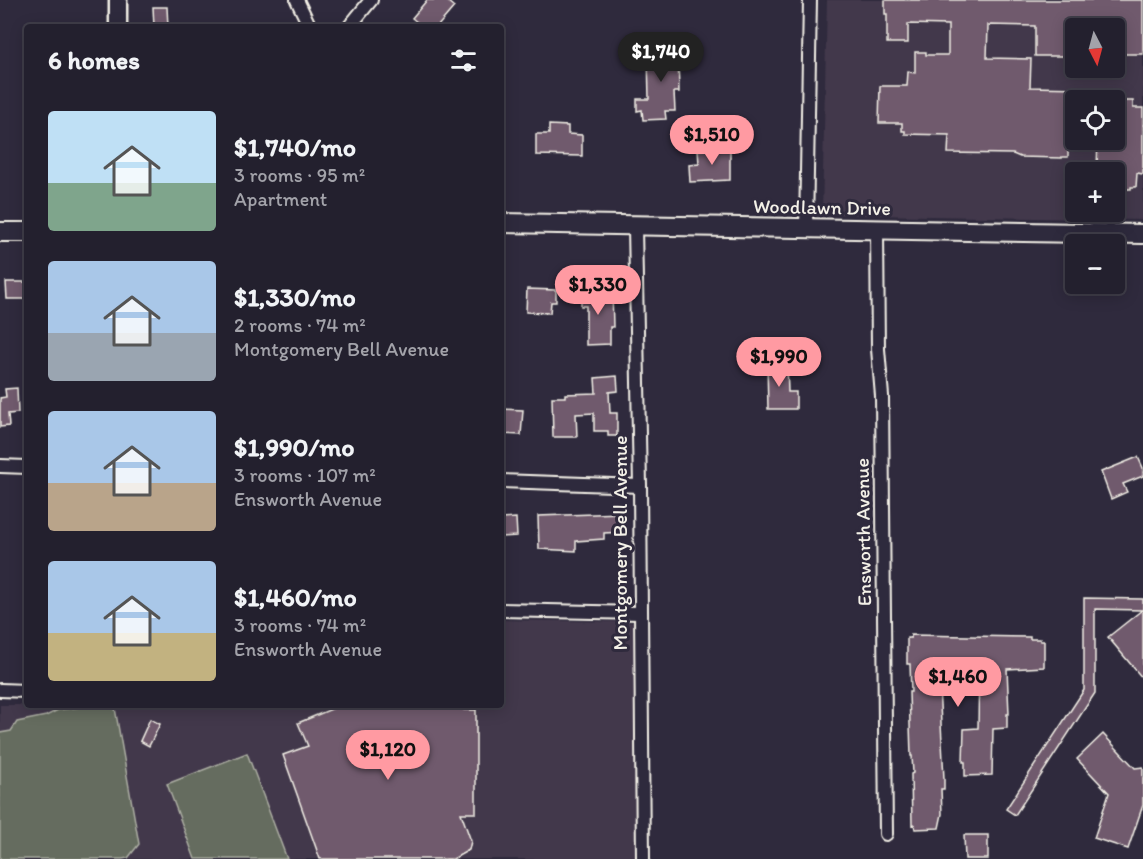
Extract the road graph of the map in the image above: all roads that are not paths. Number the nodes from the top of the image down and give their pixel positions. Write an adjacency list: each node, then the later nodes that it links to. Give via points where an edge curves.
1 (118, 0): 5 (street)
2 (297, 0): 6 (street)
3 (371, 0): 7 (street)
4 (810, 0): 10 (street)
5 (118, 24)
6 (309, 24)
7 (351, 24)
8 (504, 223): 9 (main road, Woodlawn Drive)
9 (635, 227): 10 (main road, Woodlawn Drive); 18 (street, Montgomery Bell Avenue)
10 (806, 229): 11 (main road, Woodlawn Drive)
11 (877, 230): 14 (main road, Woodlawn Drive); 23 (street, Ensworth Avenue)
12 (0, 232): 13 (main road)
13 (24, 232)
14 (1143, 234)
15 (0, 466): 16 (street)
16 (24, 467)
17 (504, 481): 18 (street)
18 (640, 486): 20 (street, Montgomery Bell Avenue)
19 (504, 610): 20 (street)
20 (640, 613): 24 (street, Montgomery Bell Avenue)
21 (0, 690): 22 (street)
22 (24, 691)
23 (885, 834)
24 (643, 859)

